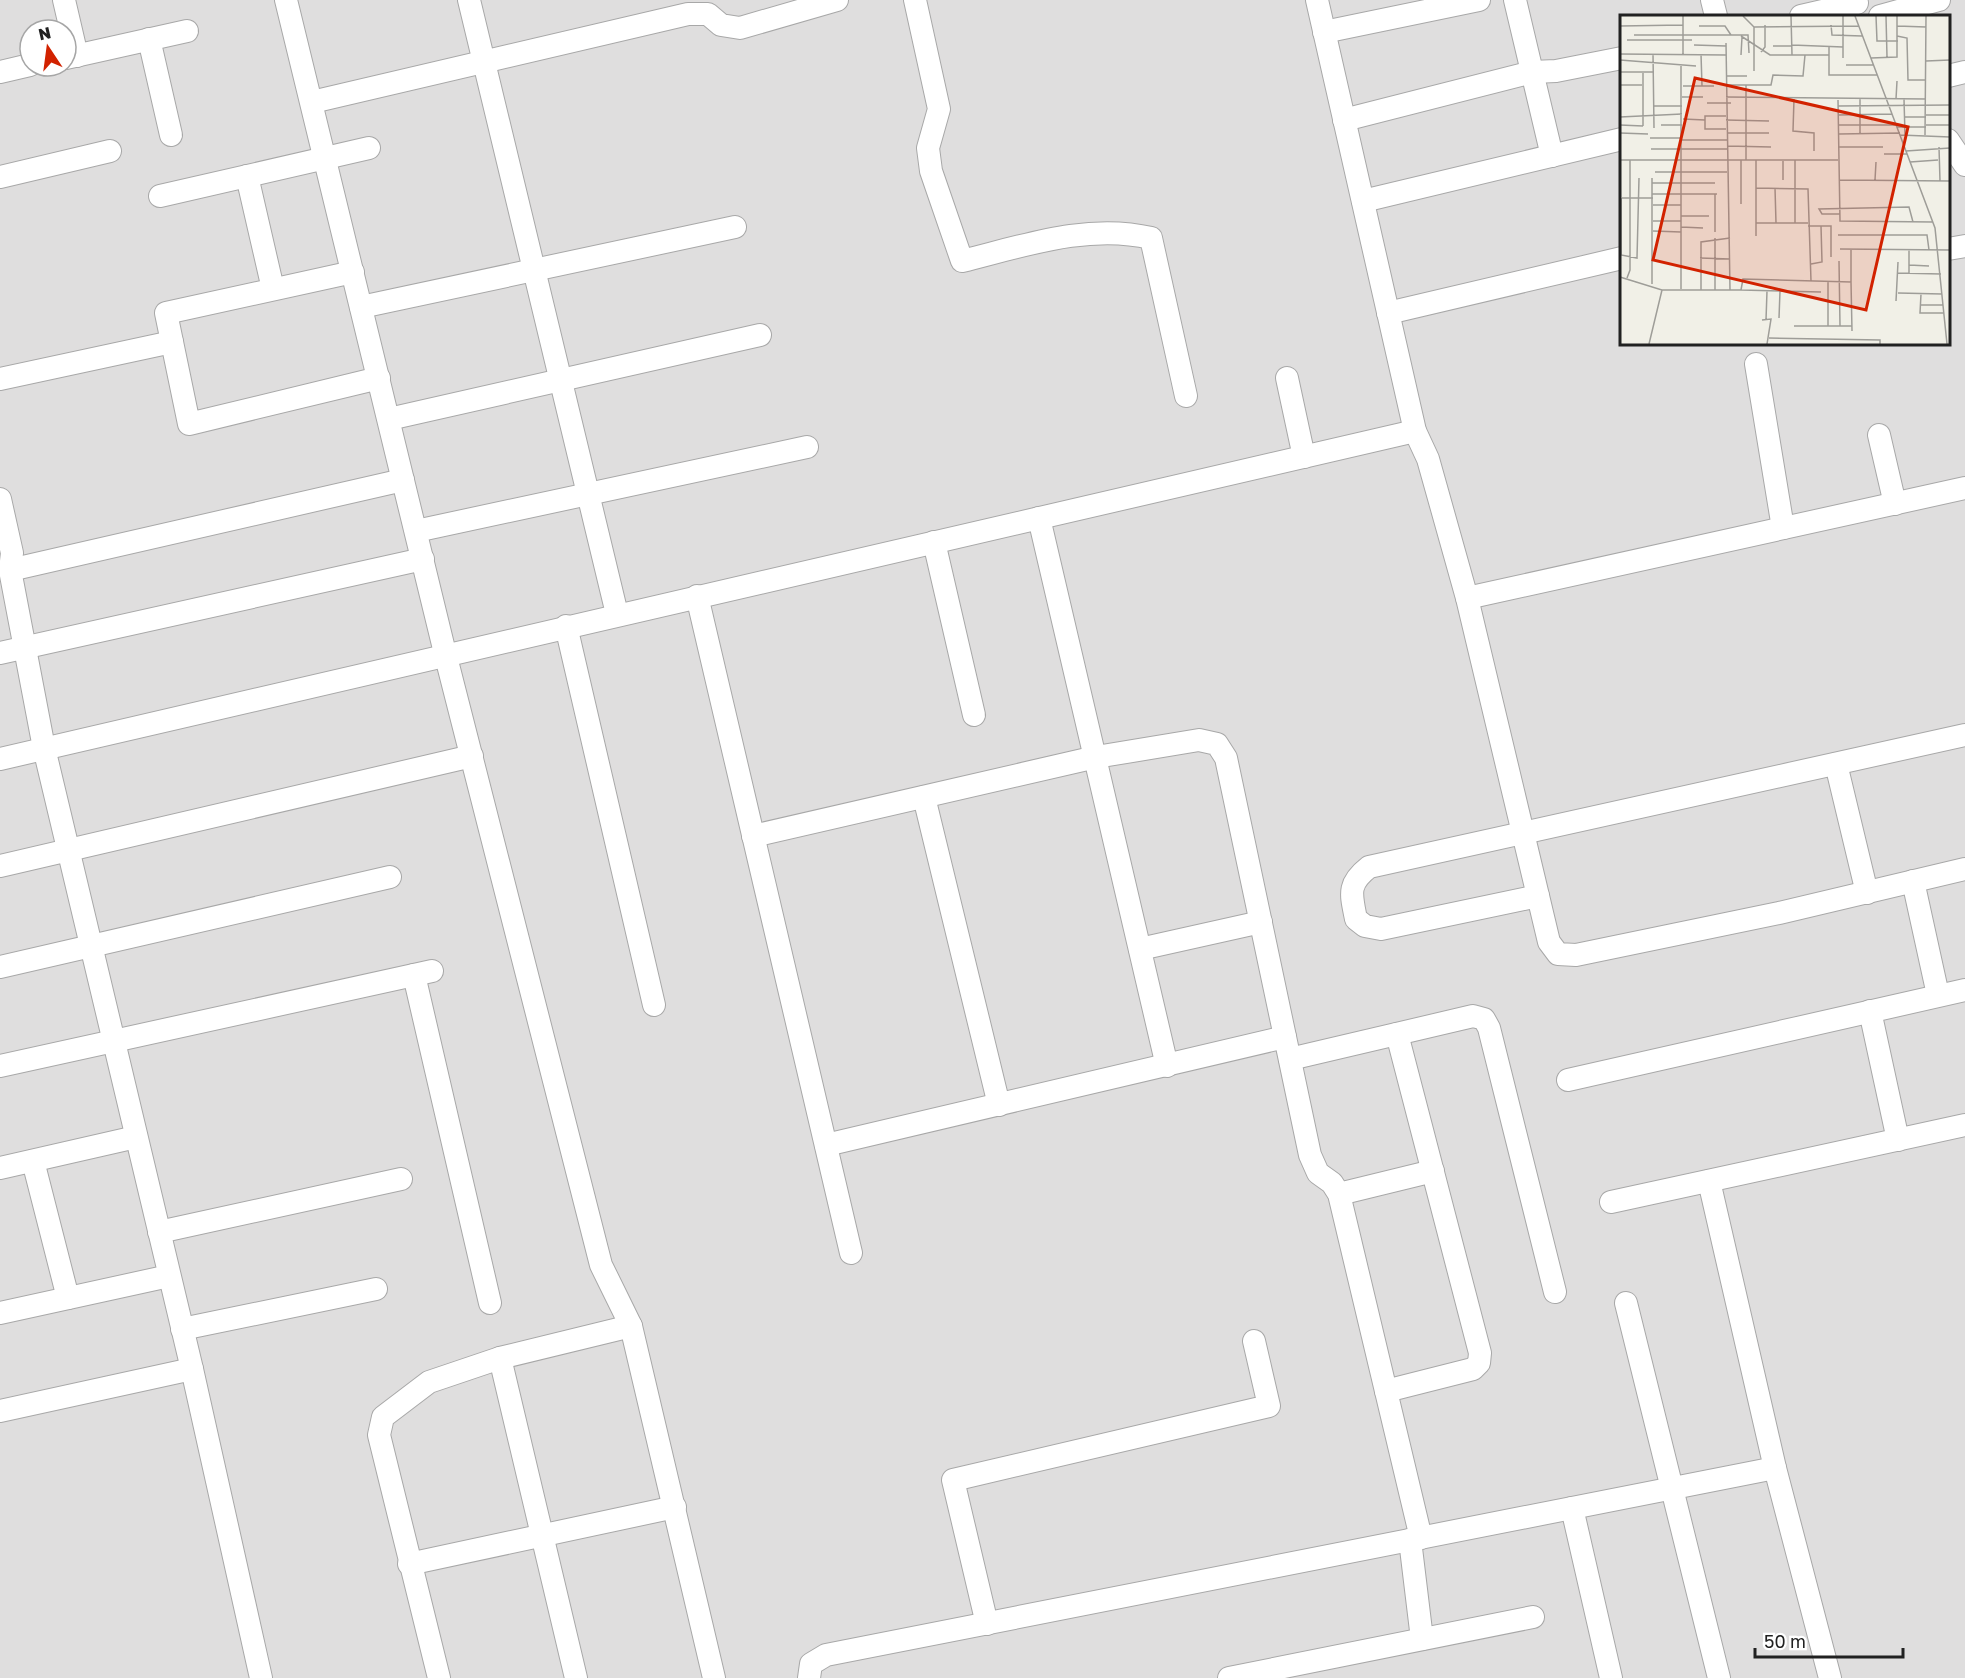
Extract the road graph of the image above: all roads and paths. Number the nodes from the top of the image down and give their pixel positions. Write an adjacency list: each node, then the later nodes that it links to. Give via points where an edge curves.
1 (64, 0): 15 (street)
2 (286, 0): 25 (street)
3 (469, 0): 21 (street)
4 (837, 0): 21 (street, via 740,28 721,25 708,14 688,14)
5 (915, 0): 55 (street, via 939,109 928,148 931,171 962,261 1067,236 1126,232 1151,238)
6 (1317, 0): 17 (street)
7 (1479, 0): 17 (street)
8 (1515, 0): 24 (street)
9 (1712, 0): 12 (street)
10 (1933, 5): 14 (street)
11 (1859, 6): 13 (street)
12 (1716, 15)
13 (1807, 15)
14 (1885, 15)
15 (66, 18)
16 (187, 31): 18 (street)
17 (1324, 32): 26 (street)
18 (149, 39): 19 (street); 27 (street)
19 (78, 55)
20 (1620, 58): 24 (street)
21 (484, 62): 25 (street); 43 (street)
22 (18, 68): 23 (street)
23 (0, 72)
24 (1532, 72): 26 (street); 32 (street)
25 (312, 102): 33 (street)
26 (1344, 120): 38 (street)
27 (171, 135)
28 (1620, 139): 32 (street)
29 (1950, 143): 34 (street)
30 (369, 148): 33 (street)
31 (110, 151): 36 (street)
32 (1552, 156): 38 (street)
33 (325, 157): 35 (street); 44 (street)
34 (1965, 165)
35 (247, 176): 37 (street); 45 (street)
36 (0, 177)
37 (160, 196)
38 (1363, 201): 47 (street)
39 (735, 227): 43 (street)
40 (1965, 246): 41 (street)
41 (1950, 249)
42 (1620, 258): 47 (street)
43 (536, 270): 46 (street); 54 (street)
44 (353, 272): 45 (street); 46 (street)
45 (273, 289): 49 (street, via 166,313)
46 (362, 307): 51 (street)
47 (1388, 313): 57 (street)
48 (760, 335): 54 (street)
49 (172, 342): 51 (street, via 189,424); 53 (street)
50 (1756, 364): 67 (street)
51 (379, 378): 56 (street)
52 (1287, 378): 60 (street)
53 (0, 380)
54 (562, 380): 56 (street); 63 (street)
55 (1186, 396)
56 (389, 419): 61 (street)
57 (1415, 431): 60 (street); 73 (street, via 1428,459)
58 (1879, 435): 65 (street)
59 (807, 447): 63 (street)
60 (1304, 457): 66 (street)
61 (404, 480): 68 (street); 70 (street)
62 (1965, 488): 65 (street)
63 (589, 494): 68 (street); 74 (street)
64 (0, 499): 70 (street)
65 (1895, 504): 67 (street)
66 (1039, 518): 69 (street); 83 (street)
67 (1783, 528): 73 (street)
68 (416, 531): 71 (street)
69 (934, 542): 72 (street); 79 (street)
70 (7, 559): 76 (street)
71 (423, 560): 76 (street); 78 (street)
72 (698, 596): 74 (street); 88 (street)
73 (1467, 598): 87 (street)
74 (617, 614): 75 (street)
75 (566, 626): 78 (street); 102 (street)
76 (25, 647): 77 (street); 81 (street)
77 (0, 653)
78 (446, 653): 81 (street); 82 (street)
79 (974, 715)
80 (1965, 735): 85 (street)
81 (44, 748): 84 (street); 89 (street)
82 (471, 756): 89 (street); 132 (street, via 601,1265)
83 (1096, 757): 86 (street); 96 (street, via 1199,740 1217,744 1226,758); 98 (street)
84 (0, 759)
85 (1836, 764): 87 (street); 94 (street)
86 (924, 796): 88 (street); 111 (street)
87 (1524, 834): 95 (street); 95 (street, via 1369,867 1356,877 1351,894 1356,919 1365,926 1381,929)
88 (753, 836): 115 (street)
89 (68, 849): 90 (street); 97 (street)
90 (0, 866)
91 (1965, 869): 93 (street)
92 (390, 877): 97 (street)
93 (1913, 882): 94 (street); 101 (street)
94 (1867, 893): 95 (street, via 1576,955 1558,954 1549,942)
95 (1538, 896)
96 (1261, 922): 98 (street); 105 (street)
97 (91, 945): 99 (street); 106 (street)
98 (1140, 949): 109 (street)
99 (0, 967)
100 (1965, 990): 101 (street)
101 (1938, 996): 103 (street)
102 (654, 1005)
103 (1870, 1011): 110 (street); 114 (street)
104 (1397, 1034): 107 (street); 118 (street); 127 (street, via 1473,1016 1484,1019)
105 (1285, 1037): 107 (street); 109 (street)
106 (114, 1042): 108 (street); 113 (street); 129 (street, via 423,973)
107 (1290, 1059): 121 (street, via 1310,1155 1318,1173)
108 (0, 1066)
109 (1167, 1066): 111 (street)
110 (1568, 1080)
111 (999, 1105): 115 (street)
112 (1965, 1125): 114 (street)
113 (136, 1137): 116 (street); 123 (street)
114 (1898, 1140): 120 (street)
115 (826, 1145): 124 (street)
116 (33, 1161): 117 (street); 128 (street)
117 (0, 1168)
118 (1433, 1172): 121 (street); 137 (street, via 1480,1353 1479,1363 1473,1369)
119 (401, 1179): 123 (street)
120 (1710, 1181): 122 (street); 139 (street)
121 (1339, 1194): 137 (street)
122 (1611, 1202)
123 (159, 1232): 125 (street)
124 (851, 1252)
125 (170, 1276): 128 (street); 133 (street)
126 (376, 1290): 133 (street)
127 (1555, 1292)
128 (69, 1298): 131 (street)
129 (490, 1303)
130 (1626, 1304): 140 (street)
131 (0, 1312)
132 (631, 1326): 135 (street); 141 (street)
133 (182, 1329): 136 (street)
134 (1254, 1341): 147 (street, via 1269,1406 953,1480)
135 (500, 1358): 143 (street); 145 (street, via 429,1382 383,1417 379,1435)
136 (192, 1369): 138 (street); 149 (street)
137 (1386, 1391): 144 (street)
138 (0, 1411)
139 (1775, 1468): 140 (street); 157 (street)
140 (1671, 1489): 142 (street); 156 (street)
141 (675, 1507): 143 (street); 152 (street)
142 (1572, 1508): 144 (street); 155 (street)
143 (542, 1534): 145 (street); 151 (street)
144 (1415, 1539): 147 (street); 148 (street)
145 (409, 1564): 150 (street)
146 (1533, 1617): 148 (street)
147 (987, 1624): 153 (street, via 826,1655 811,1664)
148 (1422, 1640): 154 (street)
149 (261, 1678)
150 (439, 1678)
151 (576, 1678)
152 (714, 1678)
153 (809, 1678)
154 (1229, 1678)
155 (1611, 1678)
156 (1719, 1678)
157 (1830, 1678)

